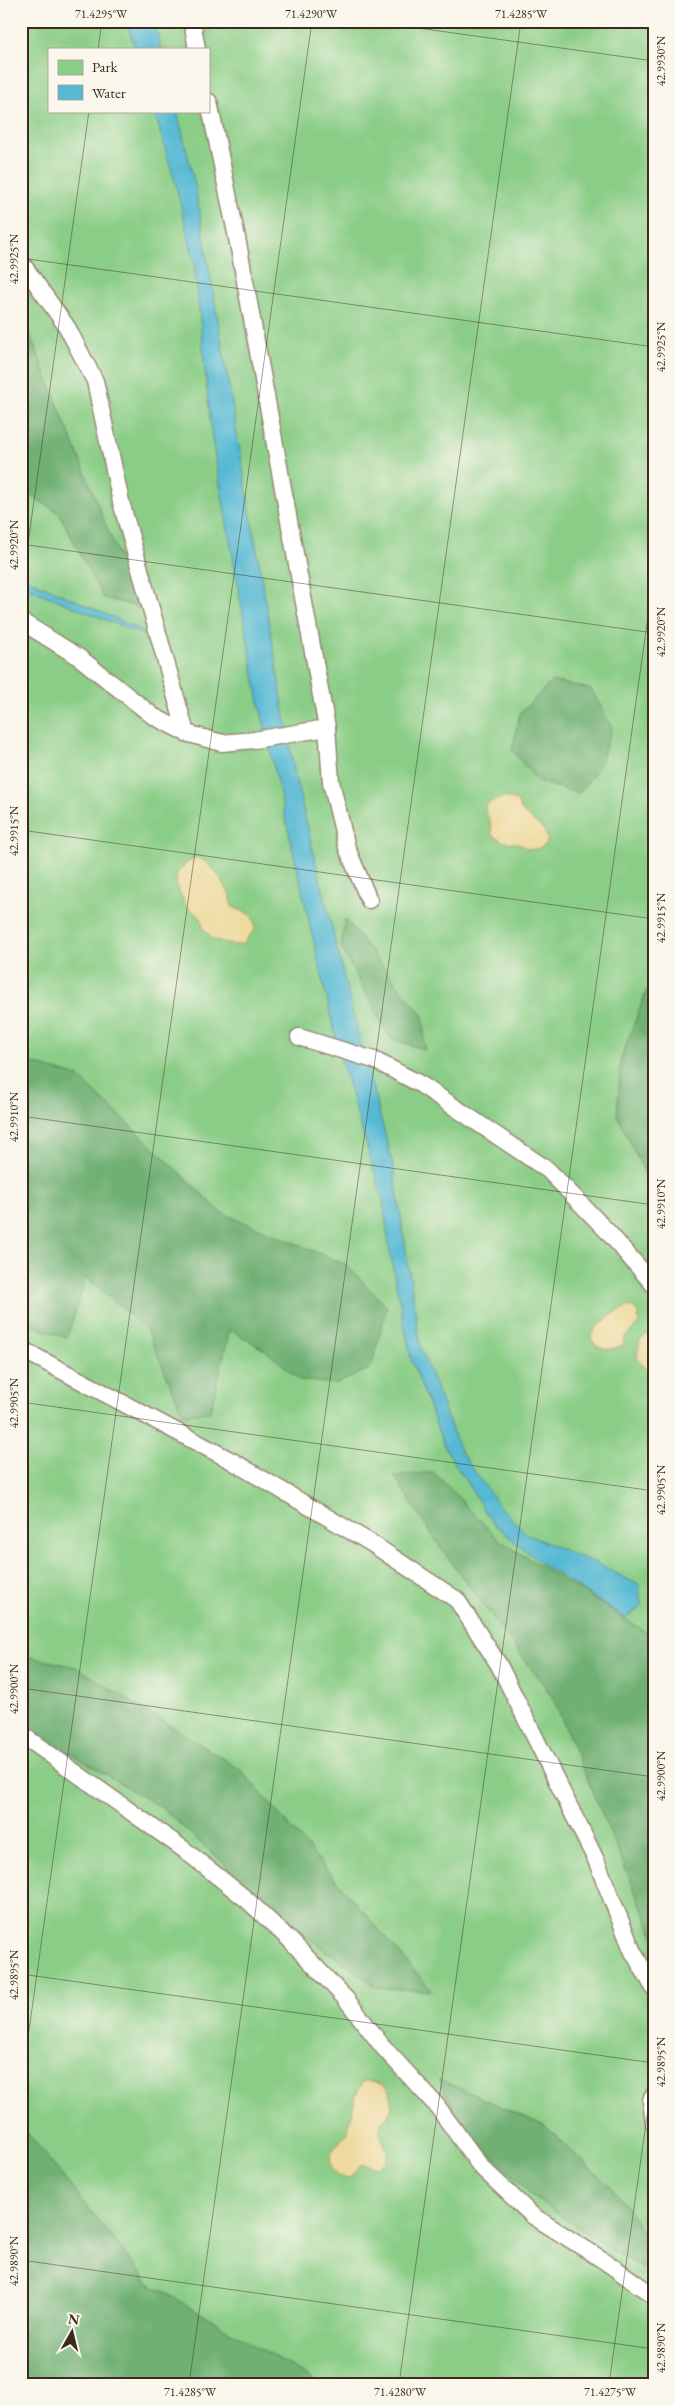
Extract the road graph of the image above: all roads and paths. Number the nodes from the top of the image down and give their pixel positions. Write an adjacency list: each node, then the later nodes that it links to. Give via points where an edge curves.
1 (192, 21): 2 (lane)
2 (198, 48)
3 (210, 107): 6 (lane)
4 (21, 262): 7 (lane, via 67,327 95,381 121,502)
5 (21, 621): 7 (lane, via 80,658 153,716)
6 (327, 728): 7 (lane, via 222,743); 8 (lane, via 332,782 347,848)
7 (186, 733)
8 (369, 900)
9 (299, 1037): 10 (lane, via 374,1060 420,1084 548,1170)
10 (654, 1285)
11 (21, 1349): 13 (lane, via 232,1461 371,1543 457,1600 499,1665 596,1860 633,1952)
12 (21, 1734): 16 (lane, via 182,1848 246,1899 346,1999 383,2047 437,2106 481,2167 533,2216)
13 (654, 1988)
14 (654, 2095): 15 (lane, via 651,2100)
15 (654, 2123)
16 (654, 2296)

